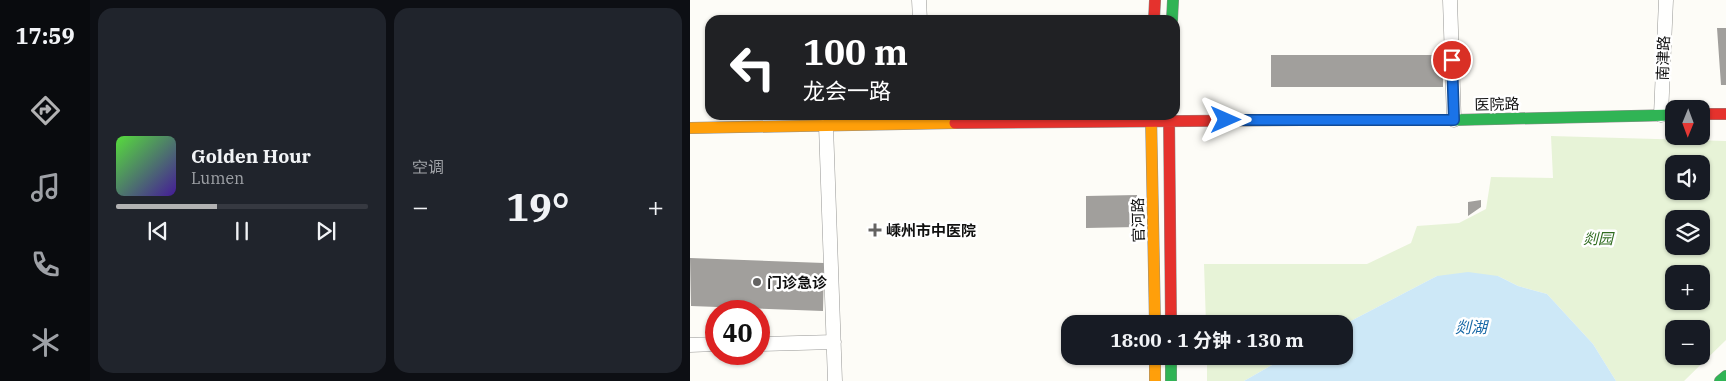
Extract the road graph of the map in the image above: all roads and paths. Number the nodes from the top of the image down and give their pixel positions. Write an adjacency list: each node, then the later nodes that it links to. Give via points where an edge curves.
1 (919, 0): 6 (street)
2 (1155, 0): 7 (street)
3 (1173, 0): 8 (street)
4 (1450, 0): 17 (street)
5 (1666, 0): 9 (street, 南津路)
6 (920, 15)
7 (1154, 15)
8 (1172, 15)
9 (1667, 100)
10 (1710, 114): 11 (street)
11 (1726, 114)
12 (1665, 115): 17 (street, 医院路)
13 (1180, 118): 17 (street, 医院路)
14 (924, 120): 18 (street, 医院路)
15 (1151, 120): 20 (street, 官河路)
16 (1169, 120): 21 (street)
17 (1454, 120)
18 (826, 126): 19 (street, 医院路); 22 (street)
19 (690, 128)
20 (1155, 315)
21 (1171, 315)
22 (834, 342): 24 (street); 29 (street)
23 (705, 344): 25 (street)
24 (770, 344)
25 (690, 345)
26 (1154, 365): 30 (street)
27 (1171, 365): 31 (street)
28 (1726, 376): 32 (street)
29 (835, 381)
30 (1153, 381)
31 (1171, 381)
32 (1720, 381)

